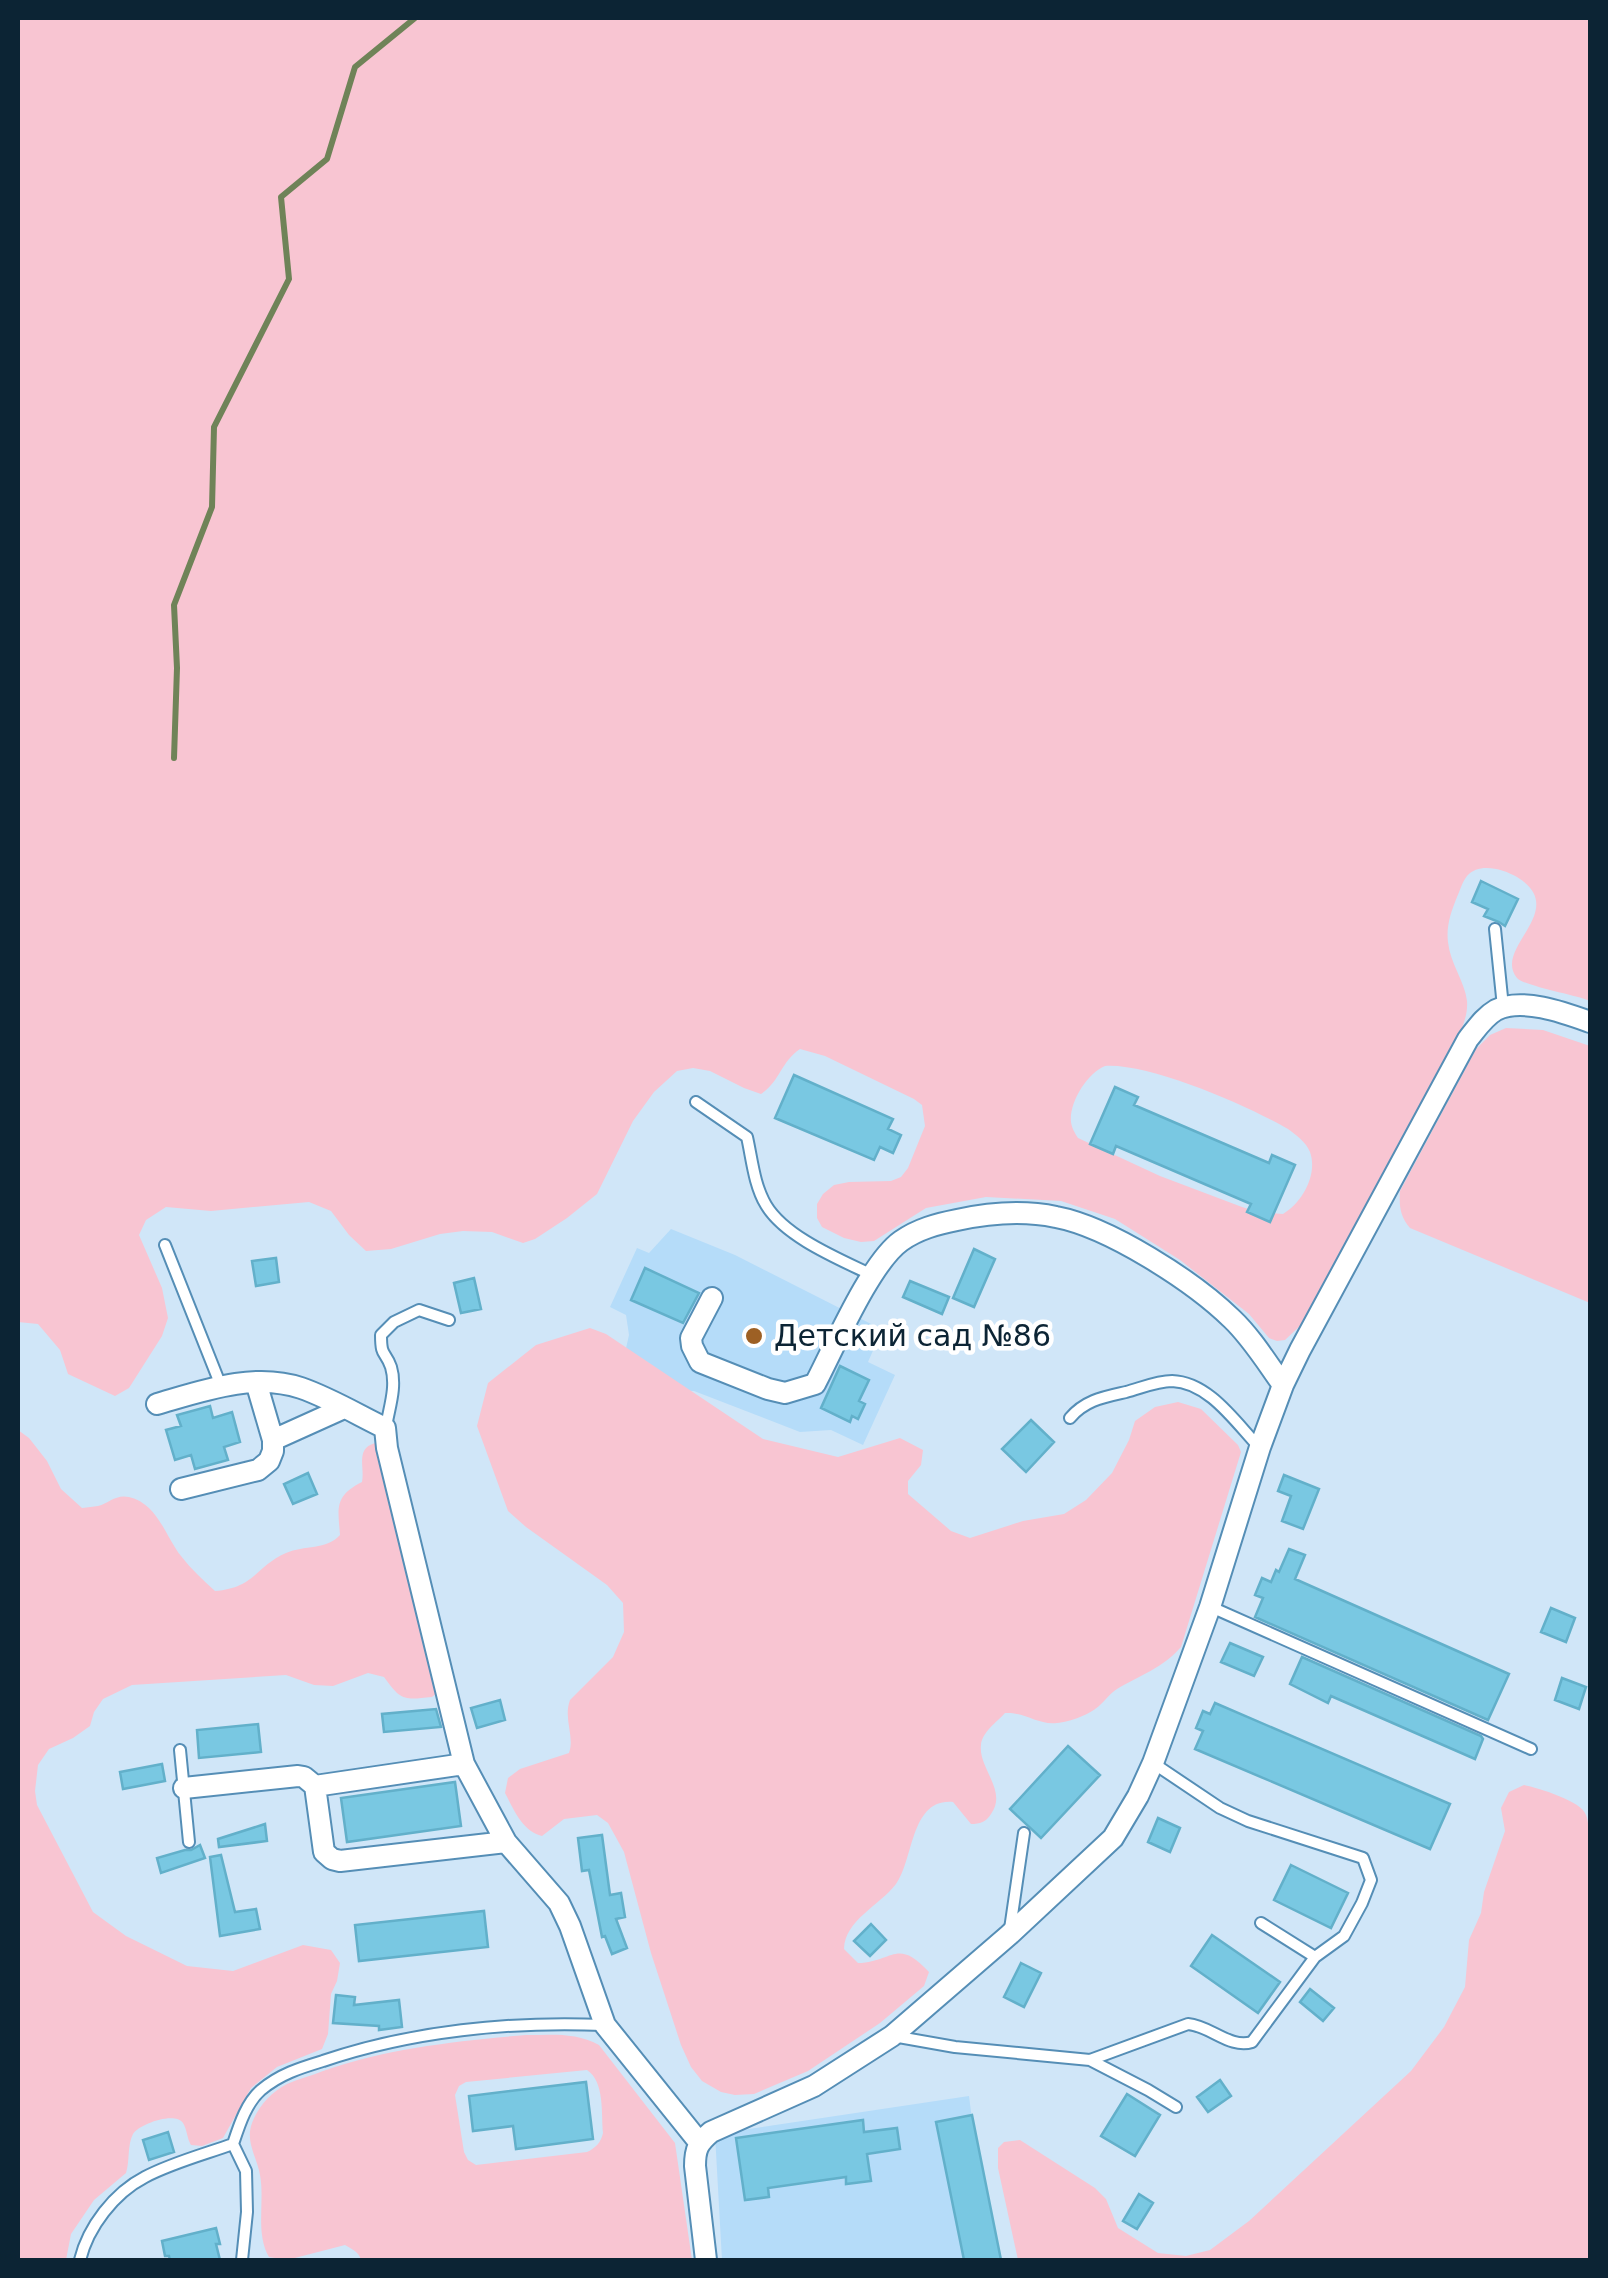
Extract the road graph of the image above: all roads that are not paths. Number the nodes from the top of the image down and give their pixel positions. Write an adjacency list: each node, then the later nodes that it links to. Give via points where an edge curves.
1 (1495, 929): 2 (lane)
2 (1503, 1007): 3 (street, via 1533,1006); 10 (street, via 1468,1039)
3 (1590, 1022)
4 (696, 1102): 6 (lane, via 748,1136 769,1210 805,1242)
5 (165, 1245): 11 (lane)
6 (872, 1274): 7 (street, via 815,1384 785,1392 700,1362 691,1338); 10 (street, via 899,1242 931,1225 991,1213 1056,1216 1108,1234 1171,1271 1240,1327)
7 (712, 1298)
8 (449, 1320): 15 (lane, via 419,1310 381,1336 394,1387)
9 (256, 1382): 11 (street); 13 (street, via 300,1388); 16 (street)
10 (1283, 1385): 17 (street)
11 (221, 1386): 12 (street)
12 (157, 1404)
13 (344, 1408): 15 (street); 16 (street)
14 (1070, 1418): 17 (lane, via 1098,1398 1171,1381 1190,1384)
15 (386, 1428): 23 (street)
16 (273, 1440): 18 (street, via 258,1470)
17 (1260, 1448): 19 (street)
18 (181, 1489)
19 (1210, 1607): 20 (lane); 22 (street)
20 (1531, 1749)
21 (180, 1750): 25 (lane)
22 (1153, 1763): 30 (street, via 1112,1838); 31 (lane, via 1248,1821 1363,1858 1371,1880 1362,1904 1344,1936)
23 (464, 1764): 24 (street); 28 (street)
24 (316, 1786): 25 (street, via 298,1776); 28 (street, via 324,1852 332,1860)
25 (184, 1788): 27 (lane)
26 (1024, 1833): 30 (lane)
27 (189, 1842)
28 (506, 1842): 32 (street, via 559,1903)
29 (1261, 1923): 31 (lane)
30 (1009, 1936): 33 (street)
31 (1316, 1958): 34 (lane, via 1252,2042 1232,2042 1188,2024)
32 (605, 2025): 36 (street); 37 (lane, via 442,2033 349,2052 282,2074 257,2093)
33 (892, 2036): 34 (lane); 36 (street, via 814,2086)
34 (1090, 2060): 35 (lane)
35 (1176, 2107)
36 (699, 2142): 40 (street, via 695,2166)
37 (233, 2144): 38 (lane, via 144,2177 106,2208); 39 (lane, via 246,2172)
38 (80, 2260)
39 (242, 2260)
40 (706, 2260)

